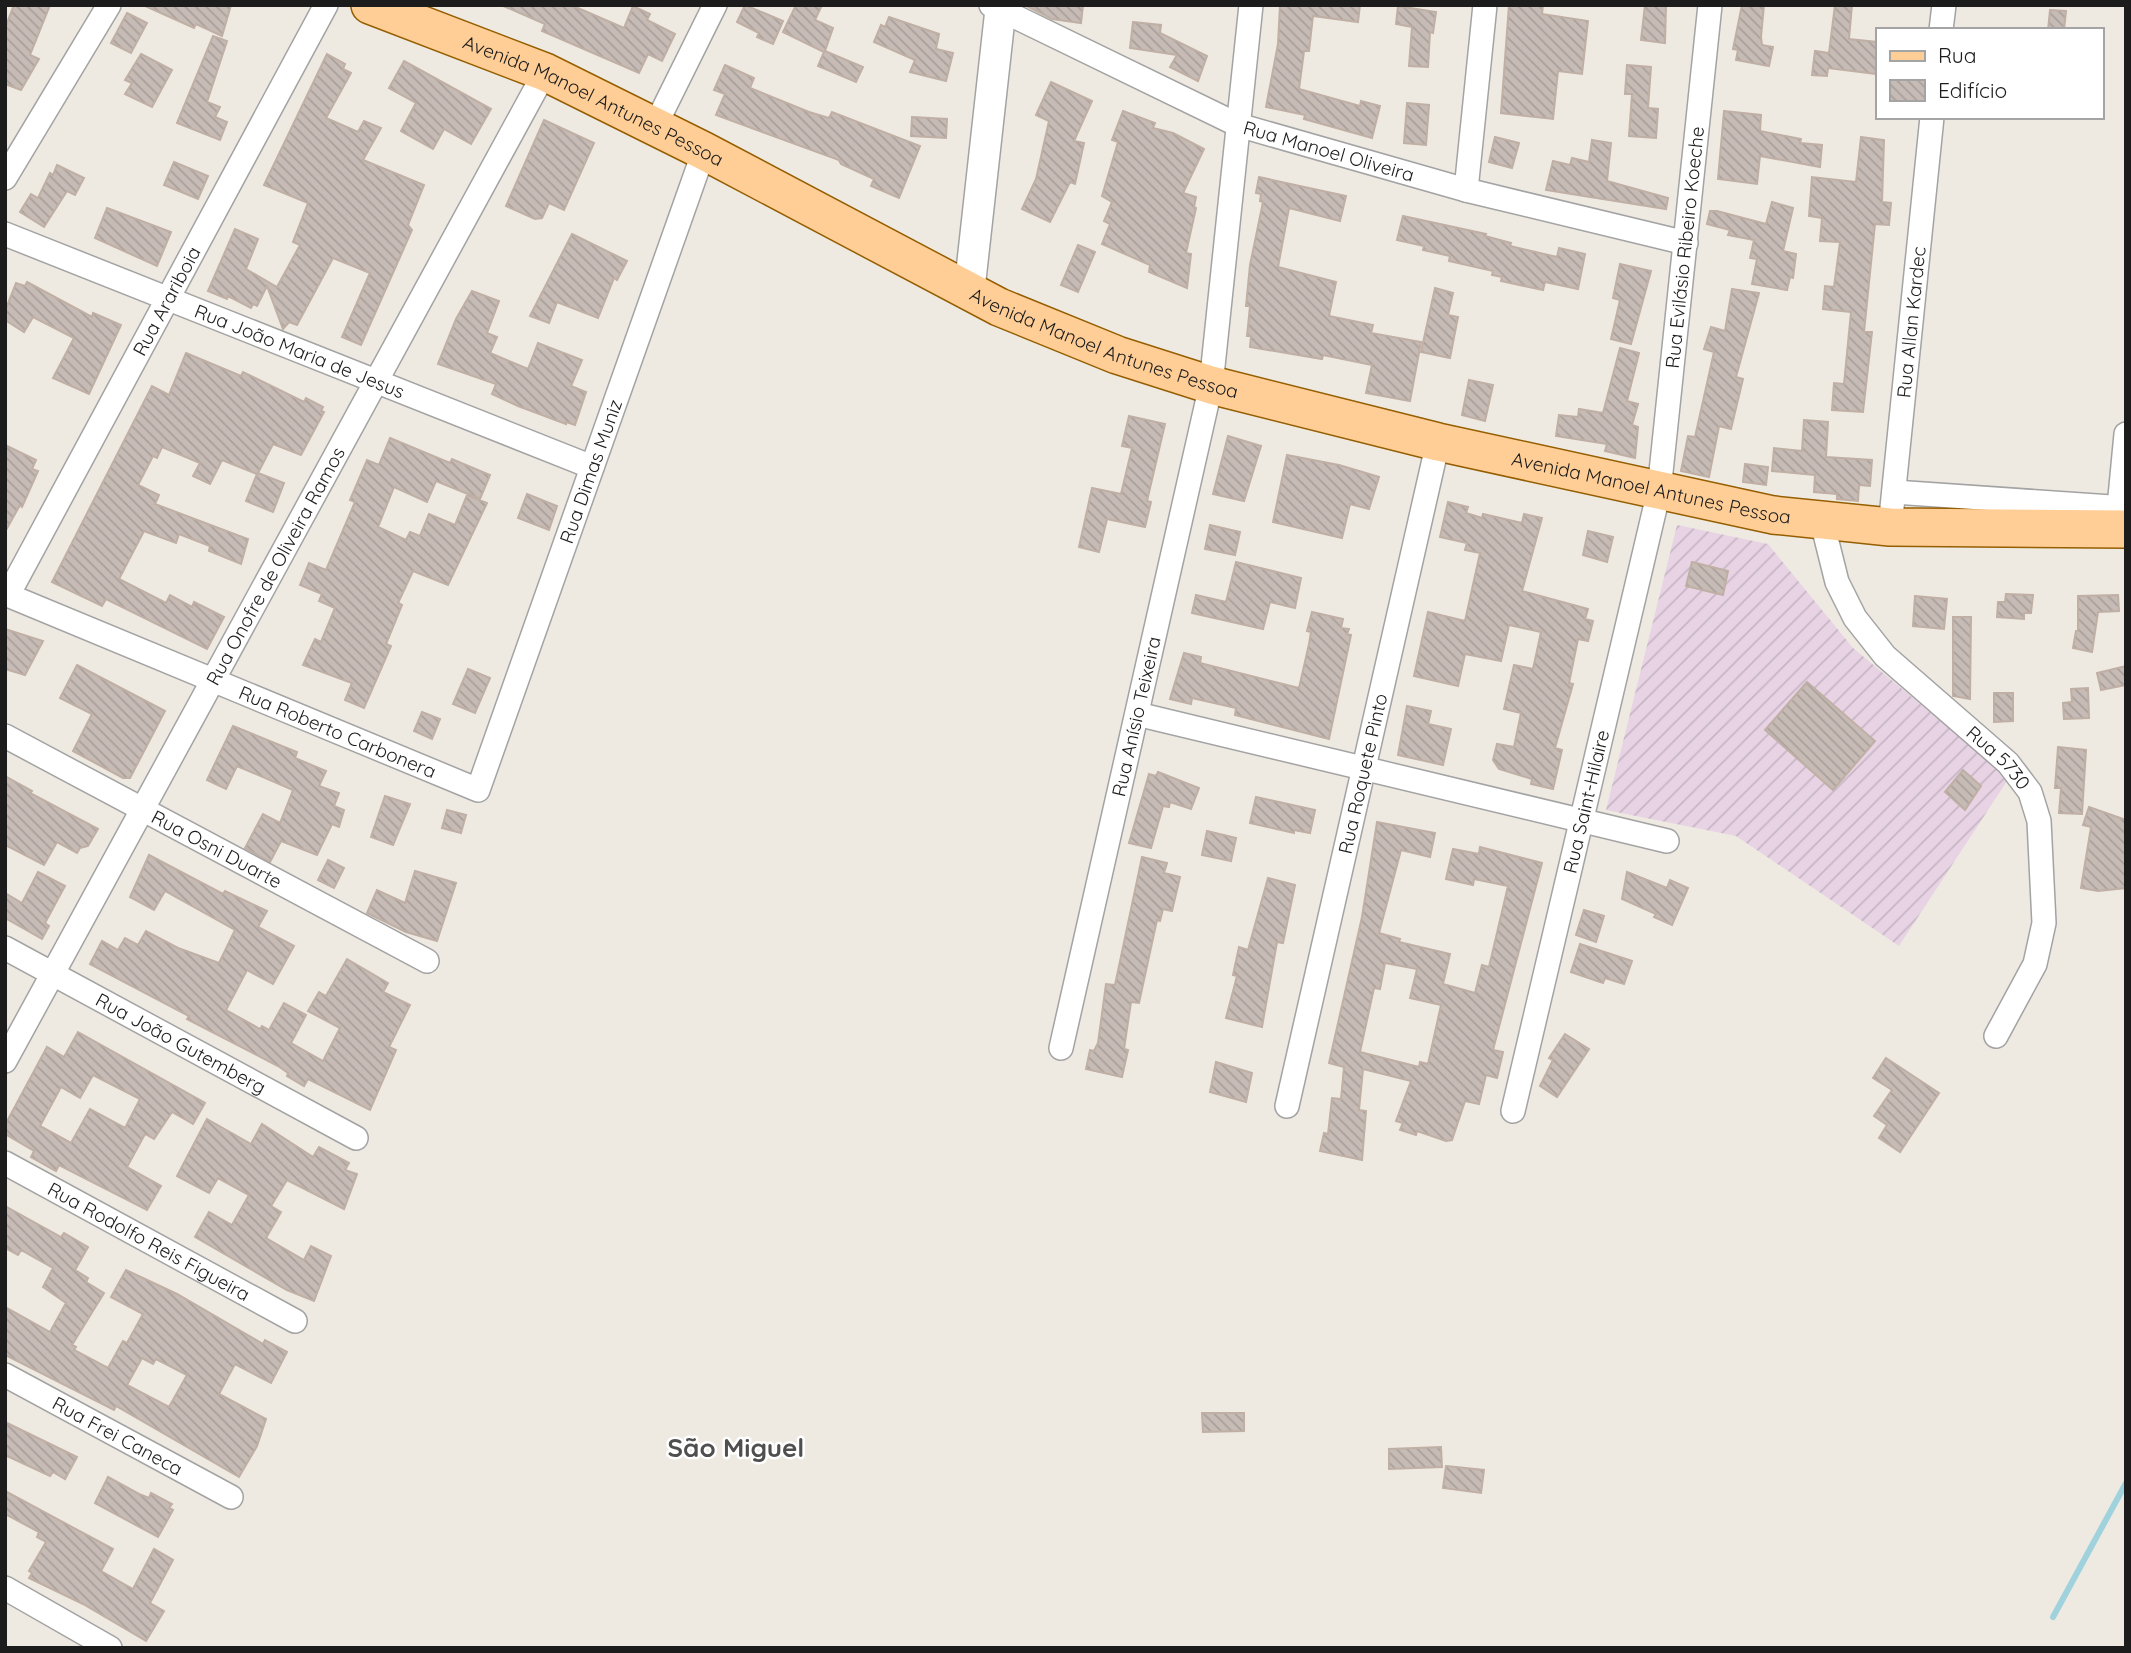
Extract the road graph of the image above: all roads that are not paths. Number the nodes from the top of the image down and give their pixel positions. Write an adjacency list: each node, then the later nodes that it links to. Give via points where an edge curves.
1 (109, 5): 17 (street)
2 (326, 5): 22 (street, Rua Arariboia)
3 (370, 5): 10 (main road, Avenida Manoel Antunes Pessoa)
4 (715, 5): 15 (street)
5 (1251, 5): 14 (street, Rua Anísio Teixeira)
6 (1485, 5): 18 (street)
7 (1710, 5): 20 (street, Rua Evilásio Ribeiro Koeche)
8 (1944, 5): 11 (street)
9 (997, 7): 14 (street, Rua Manoel Oliveira); 21 (street)
10 (415, 13): 12 (main road, Avenida Manoel Antunes Pessoa)
11 (1941, 28)
12 (545, 72): 15 (main road, Avenida Manoel Antunes Pessoa); 23 (street, Rua Onofre de Oliveira Ramos)
13 (1932, 119): 29 (street, Rua Allan Kardec)
14 (1238, 125): 18 (street, Rua Manoel Oliveira); 24 (street, Rua Anísio Teixeira)
15 (655, 126): 16 (main road, Avenida Manoel Antunes Pessoa)
16 (704, 151): 21 (main road, Avenida Manoel Antunes Pessoa); 27 (street, Rua Dimas Muniz)
17 (5, 178)
18 (1466, 190): 20 (street, Rua Manoel Oliveira)
19 (5, 233): 22 (street, Rua João Maria de Jesus)
20 (1685, 243): 28 (street, Rua Evilásio Ribeiro Koeche)
21 (969, 293): 24 (main road, Avenida Manoel Antunes Pessoa, via 1093,346)
22 (168, 298): 23 (street, Rua João Maria de Jesus); 32 (street, Rua Arariboia)
23 (376, 381): 27 (street, Rua João Maria de Jesus); 33 (street, Rua Onofre de Oliveira Ramos)
24 (1211, 385): 26 (main road, Avenida Manoel Antunes Pessoa); 34 (street, Rua Anísio Teixeira)
25 (2126, 434): 30 (street)
26 (1438, 442): 28 (main road, Avenida Manoel Antunes Pessoa); 36 (street, Rua Roquete Pinto)
27 (592, 467): 37 (street, Rua Dimas Muniz)
28 (1660, 491): 31 (main road, Avenida Manoel Antunes Pessoa); 39 (street, Rua Saint-Hilaire)
29 (1892, 510): 30 (main road, Avenida Manoel Antunes Pessoa); 31 (main road, Avenida Manoel Antunes Pessoa)
30 (2123, 515)
31 (1822, 522): 44 (street, Rua 5730, via 1837,582 1855,618 1885,656 2008,763 2030,792 2039,821 2044,923 2035,964)
32 (6, 594): 33 (street, Rua Roberto Carbonera)
33 (213, 680): 37 (street, Rua Roberto Carbonera); 38 (street, Rua Onofre de Oliveira Ramos)
34 (1137, 714): 36 (street); 45 (street, Rua Anísio Teixeira)
35 (5, 736): 38 (street, Rua Osni Duarte)
36 (1364, 768): 39 (street); 47 (street, Rua Roquete Pinto)
37 (478, 790)
38 (143, 809): 42 (street, Rua Osni Duarte); 43 (street, Rua Onofre de Oliveira Ramos)
39 (1581, 820): 40 (street); 48 (street, Rua Saint-Hilaire)
40 (1667, 841)
41 (5, 948): 43 (street, Rua João Gutemberg)
42 (427, 961)
43 (53, 974): 46 (street, Rua Onofre de Oliveira Ramos); 49 (street, Rua João Gutemberg)
44 (1996, 1036)
45 (1061, 1048)
46 (5, 1061)
47 (1287, 1106)
48 (1513, 1111)
49 (356, 1138)
50 (5, 1163): 51 (street, Rua Rodolfo Reis Figueira)
51 (295, 1321)
52 (5, 1375): 53 (street, Rua Frei Caneca)
53 (231, 1497)
54 (5, 1588): 55 (street)
55 (110, 1648)

